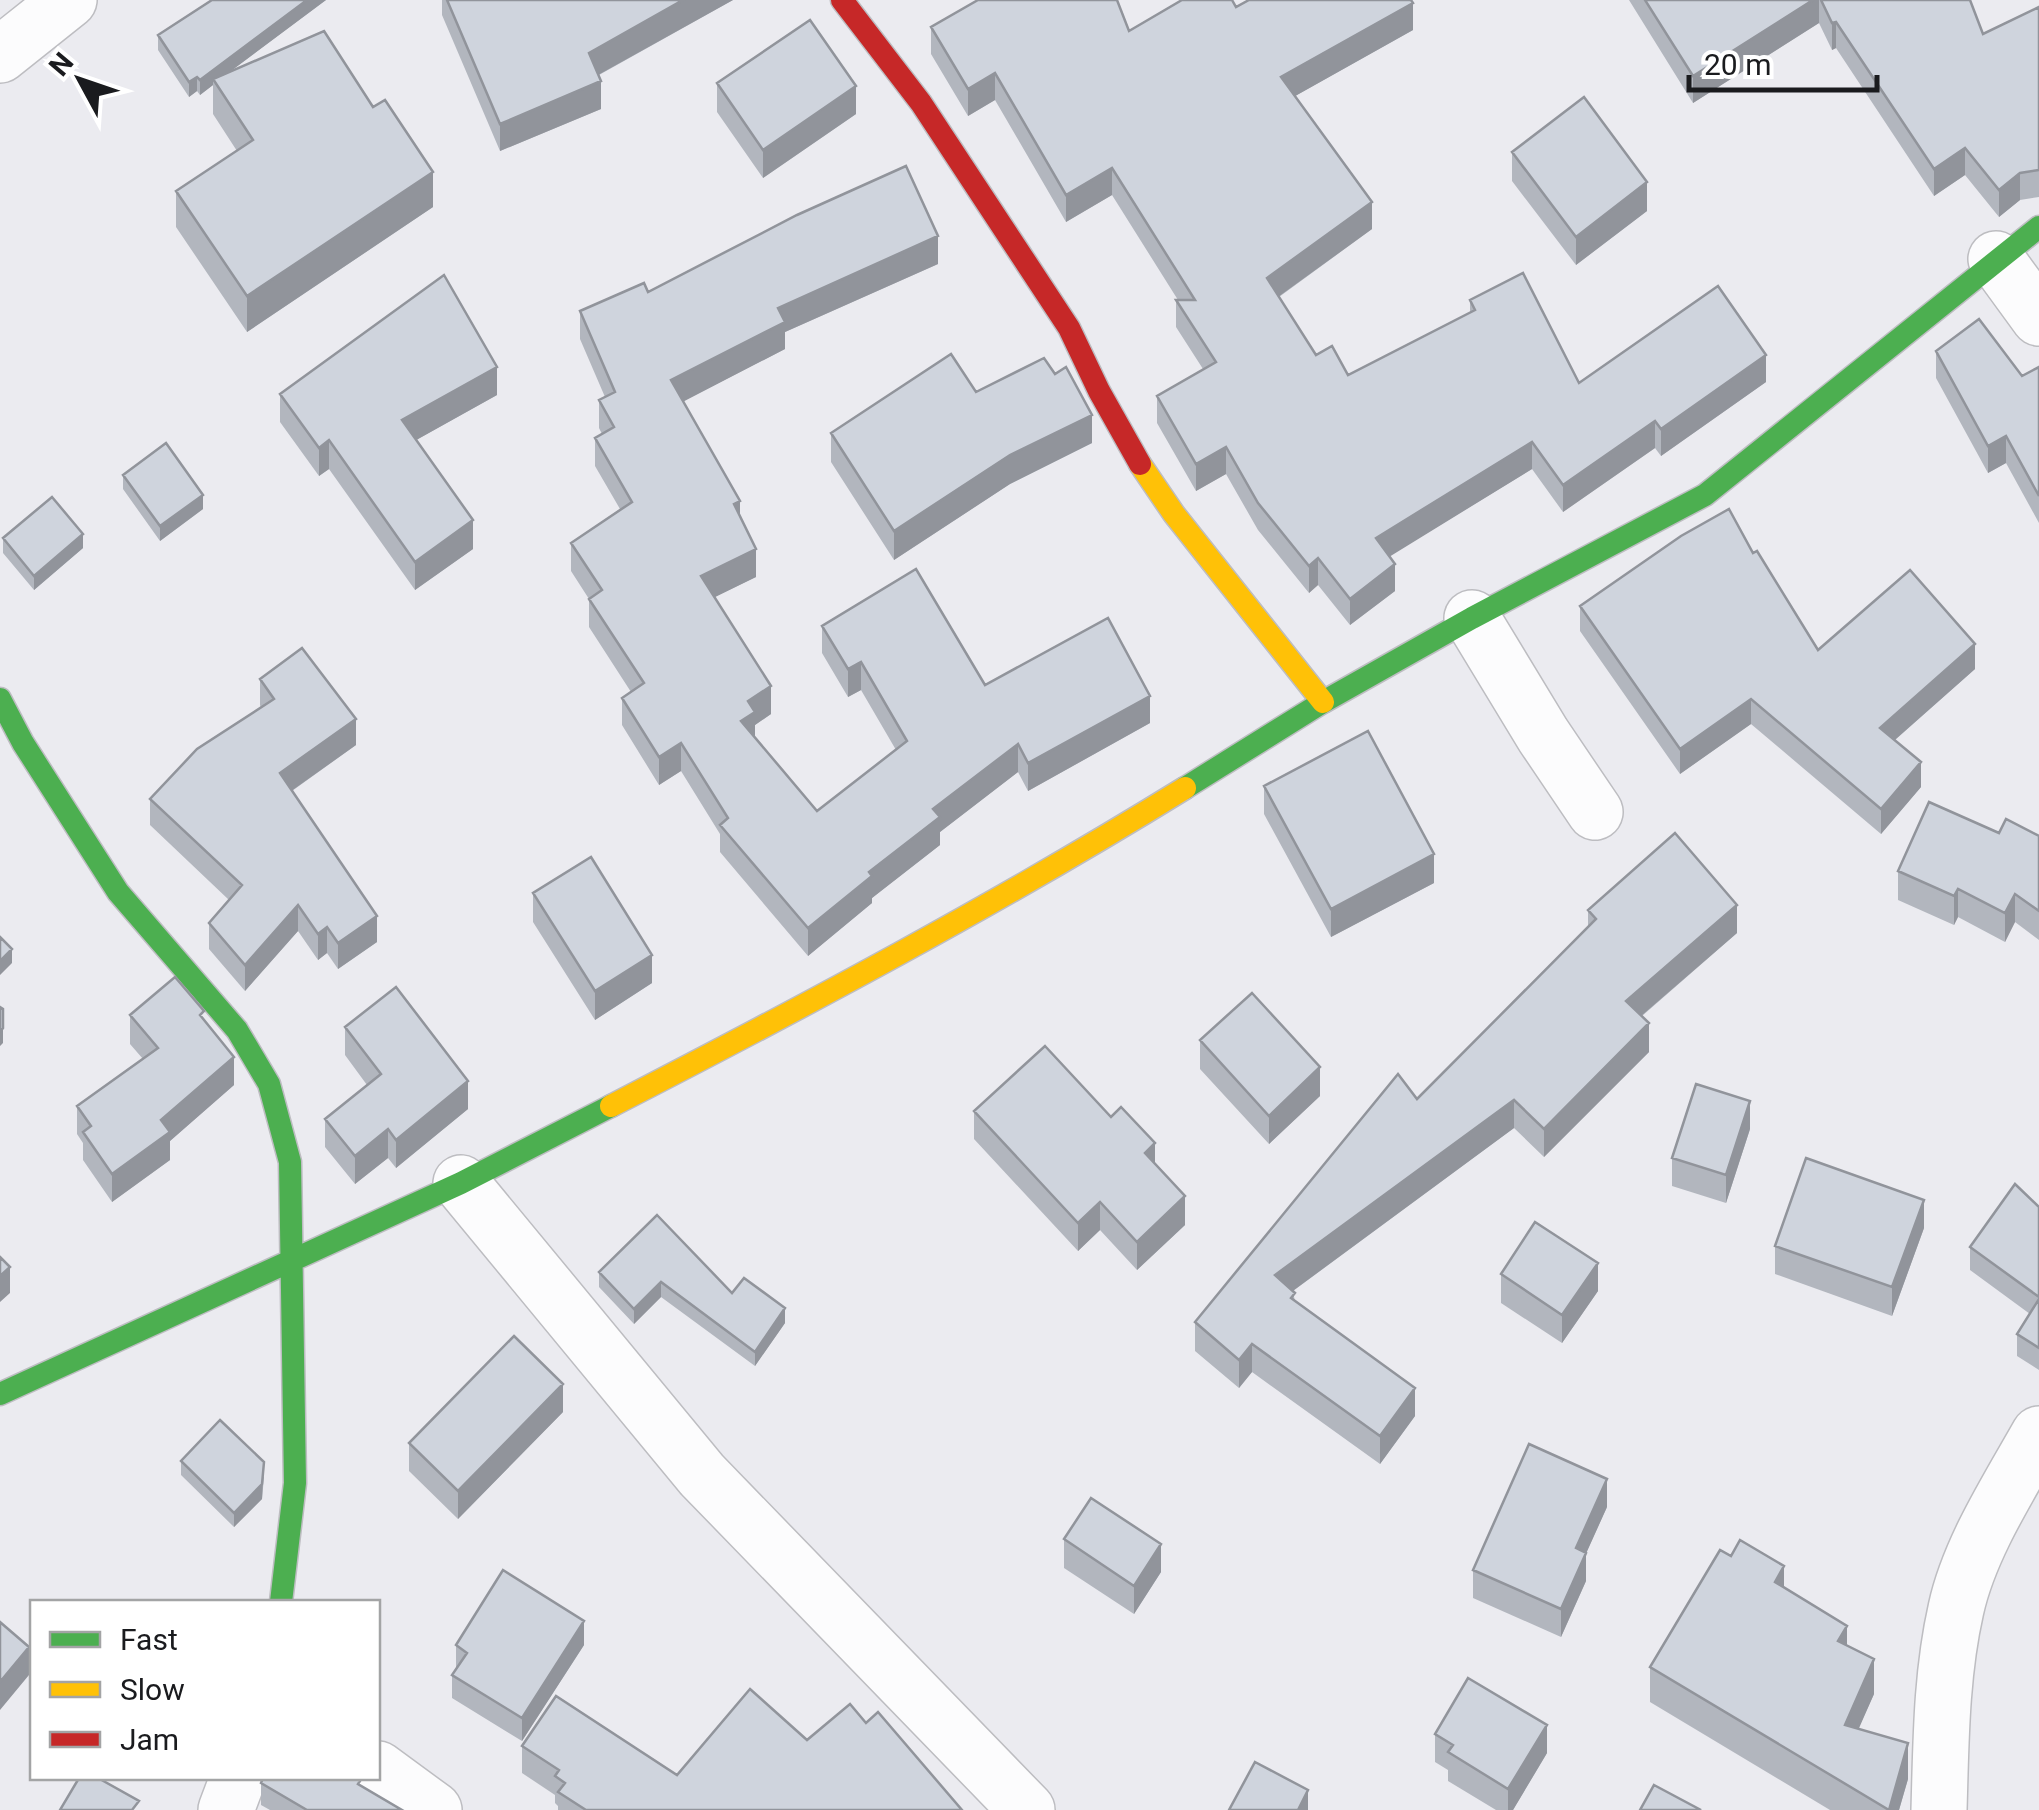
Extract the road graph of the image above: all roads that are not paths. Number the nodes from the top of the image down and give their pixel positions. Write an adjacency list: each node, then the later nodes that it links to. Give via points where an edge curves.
1 (69, 0): 3 (street)
2 (842, 0): 9 (street, via 921,103 1069,328 1127,442 1174,514)
3 (0, 55)
4 (2039, 227): 5 (street)
5 (1996, 260): 6 (street); 7 (street, via 1705,495)
6 (2039, 318)
7 (1472, 618): 9 (street); 10 (street)
8 (0, 699): 12 (street, via 118,892 237,1030 269,1084 290,1162)
9 (1323, 702): 11 (street, via 1066,861 774,1022)
10 (1595, 812)
11 (460, 1183): 12 (street); 20 (street, via 702,1474)
12 (291, 1261): 13 (street); 15 (street, via 294,1483)
13 (0, 1394)
14 (2039, 1434): 21 (street, via 1986,1528 1956,1605 1942,1688)
15 (280, 1600)
16 (380, 1771): 19 (street)
17 (237, 1780): 18 (street)
18 (226, 1810)
19 (434, 1810)
20 (1027, 1810)
21 (1939, 1810)

